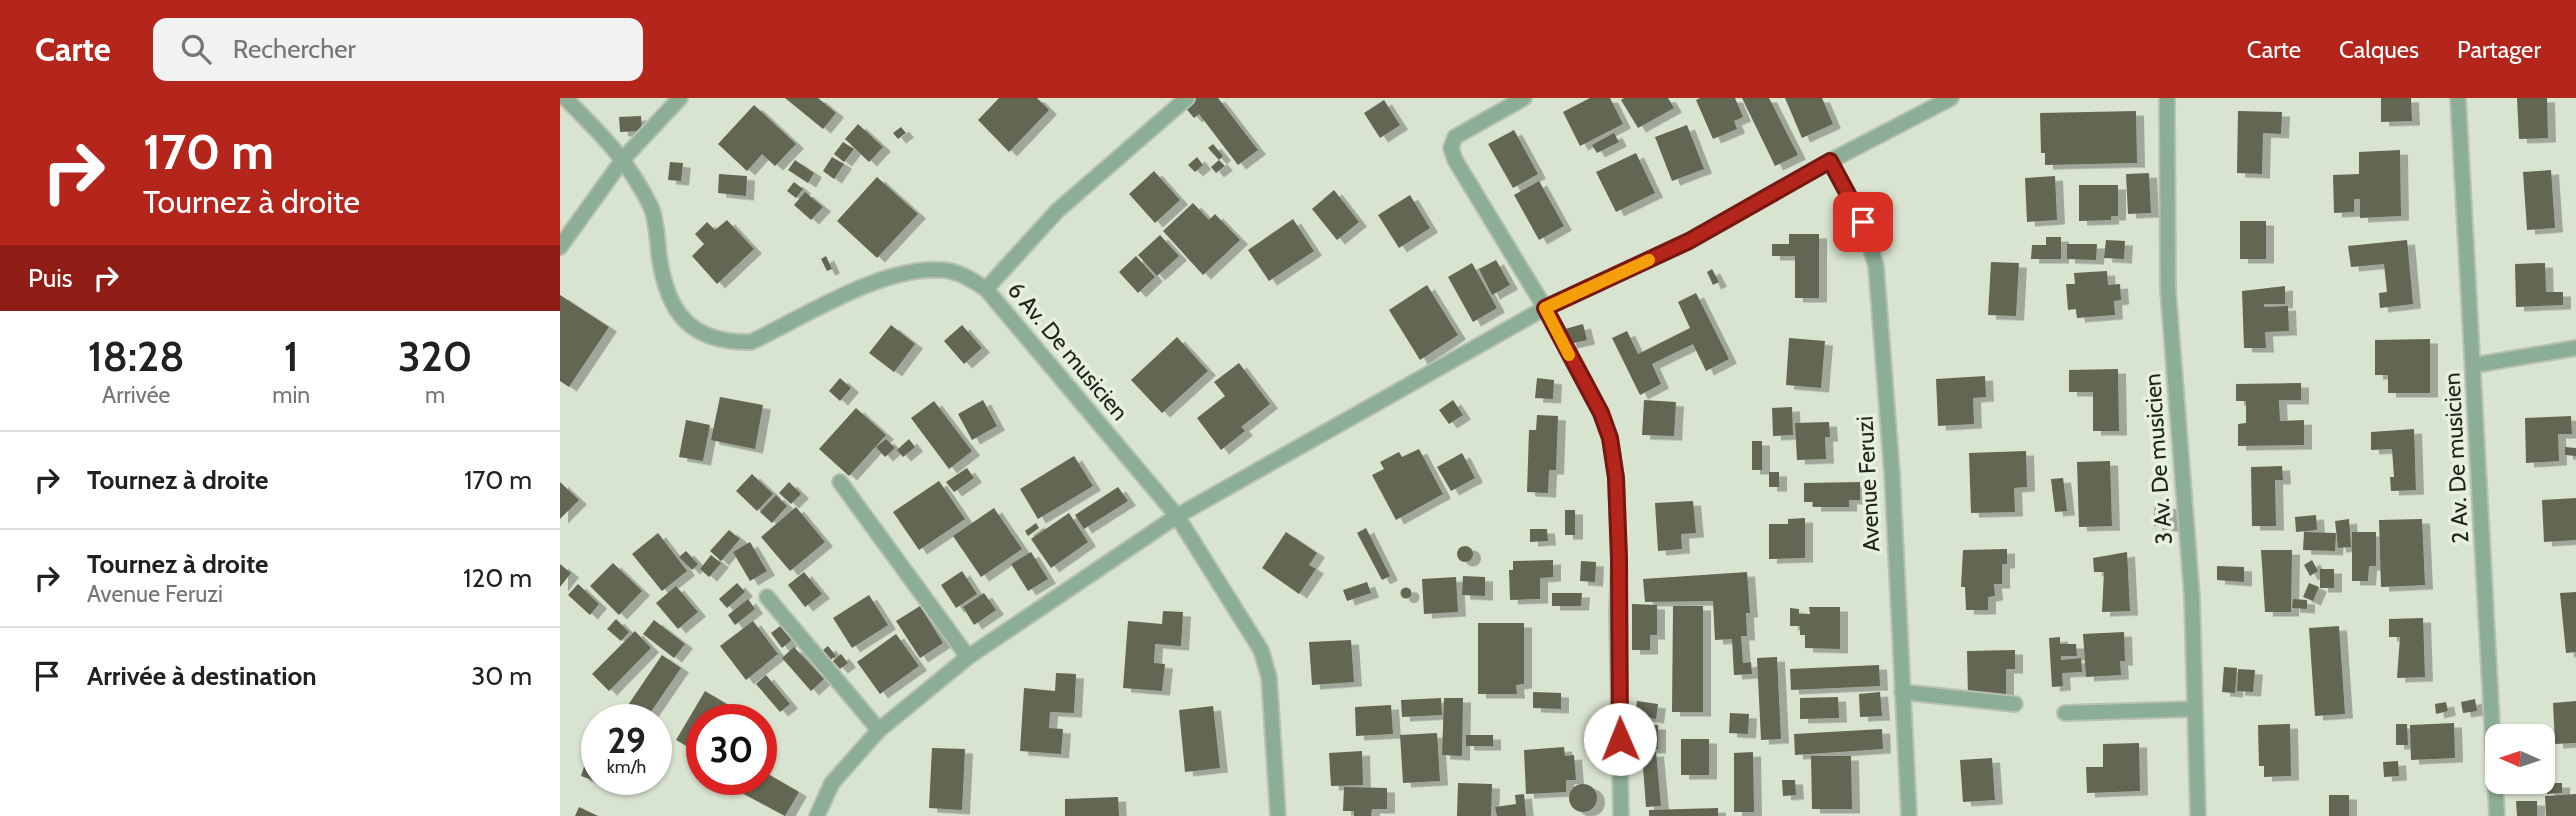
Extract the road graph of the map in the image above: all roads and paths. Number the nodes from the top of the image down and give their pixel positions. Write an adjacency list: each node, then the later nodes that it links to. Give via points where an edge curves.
1 (565, 98): 8 (street, 6 Av. De musicien)
2 (680, 98): 8 (street)
3 (1187, 98): 11 (street, via 1057,211)
4 (1524, 98): 12 (street, via 1455,136 1451,148)
5 (1951, 98): 9 (street)
6 (2167, 98): 21 (street, 3 Av. De musicien, via 2168,290 2192,597)
7 (2458, 98): 14 (street, 2 Av. De musicien)
8 (624, 158): 10 (street); 11 (street, 6 Av. De musicien, via 652,210 666,292 674,310 690,327 709,337 729,343 751,342 906,273 944,270 962,274)
9 (1830, 161): 12 (street, via 1689,241); 19 (street, Avenue Feruzi, via 1863,222 1876,266)
10 (560, 247)
11 (986, 289): 16 (street, 6 Av. De musicien)
12 (1545, 308): 16 (street); 26 (street, via 1601,413 1616,478)
13 (2576, 348): 14 (street)
14 (2474, 365): 29 (street, 2 Av. De musicien)
15 (840, 482): 18 (street)
16 (1177, 516): 18 (street); 25 (street, 6 Av. De musicien, via 1266,663)
17 (766, 597): 23 (street)
18 (968, 657): 23 (street)
19 (1902, 692): 20 (street); 27 (street, Avenue Feruzi)
20 (2015, 704)
21 (2195, 709): 22 (street); 28 (street, 3 Av. De musicien)
22 (2065, 713)
23 (879, 730): 24 (street, via 832,783)
24 (817, 816)
25 (1278, 816)
26 (1621, 816)
27 (1909, 816)
28 (2198, 816)
29 (2497, 816)

